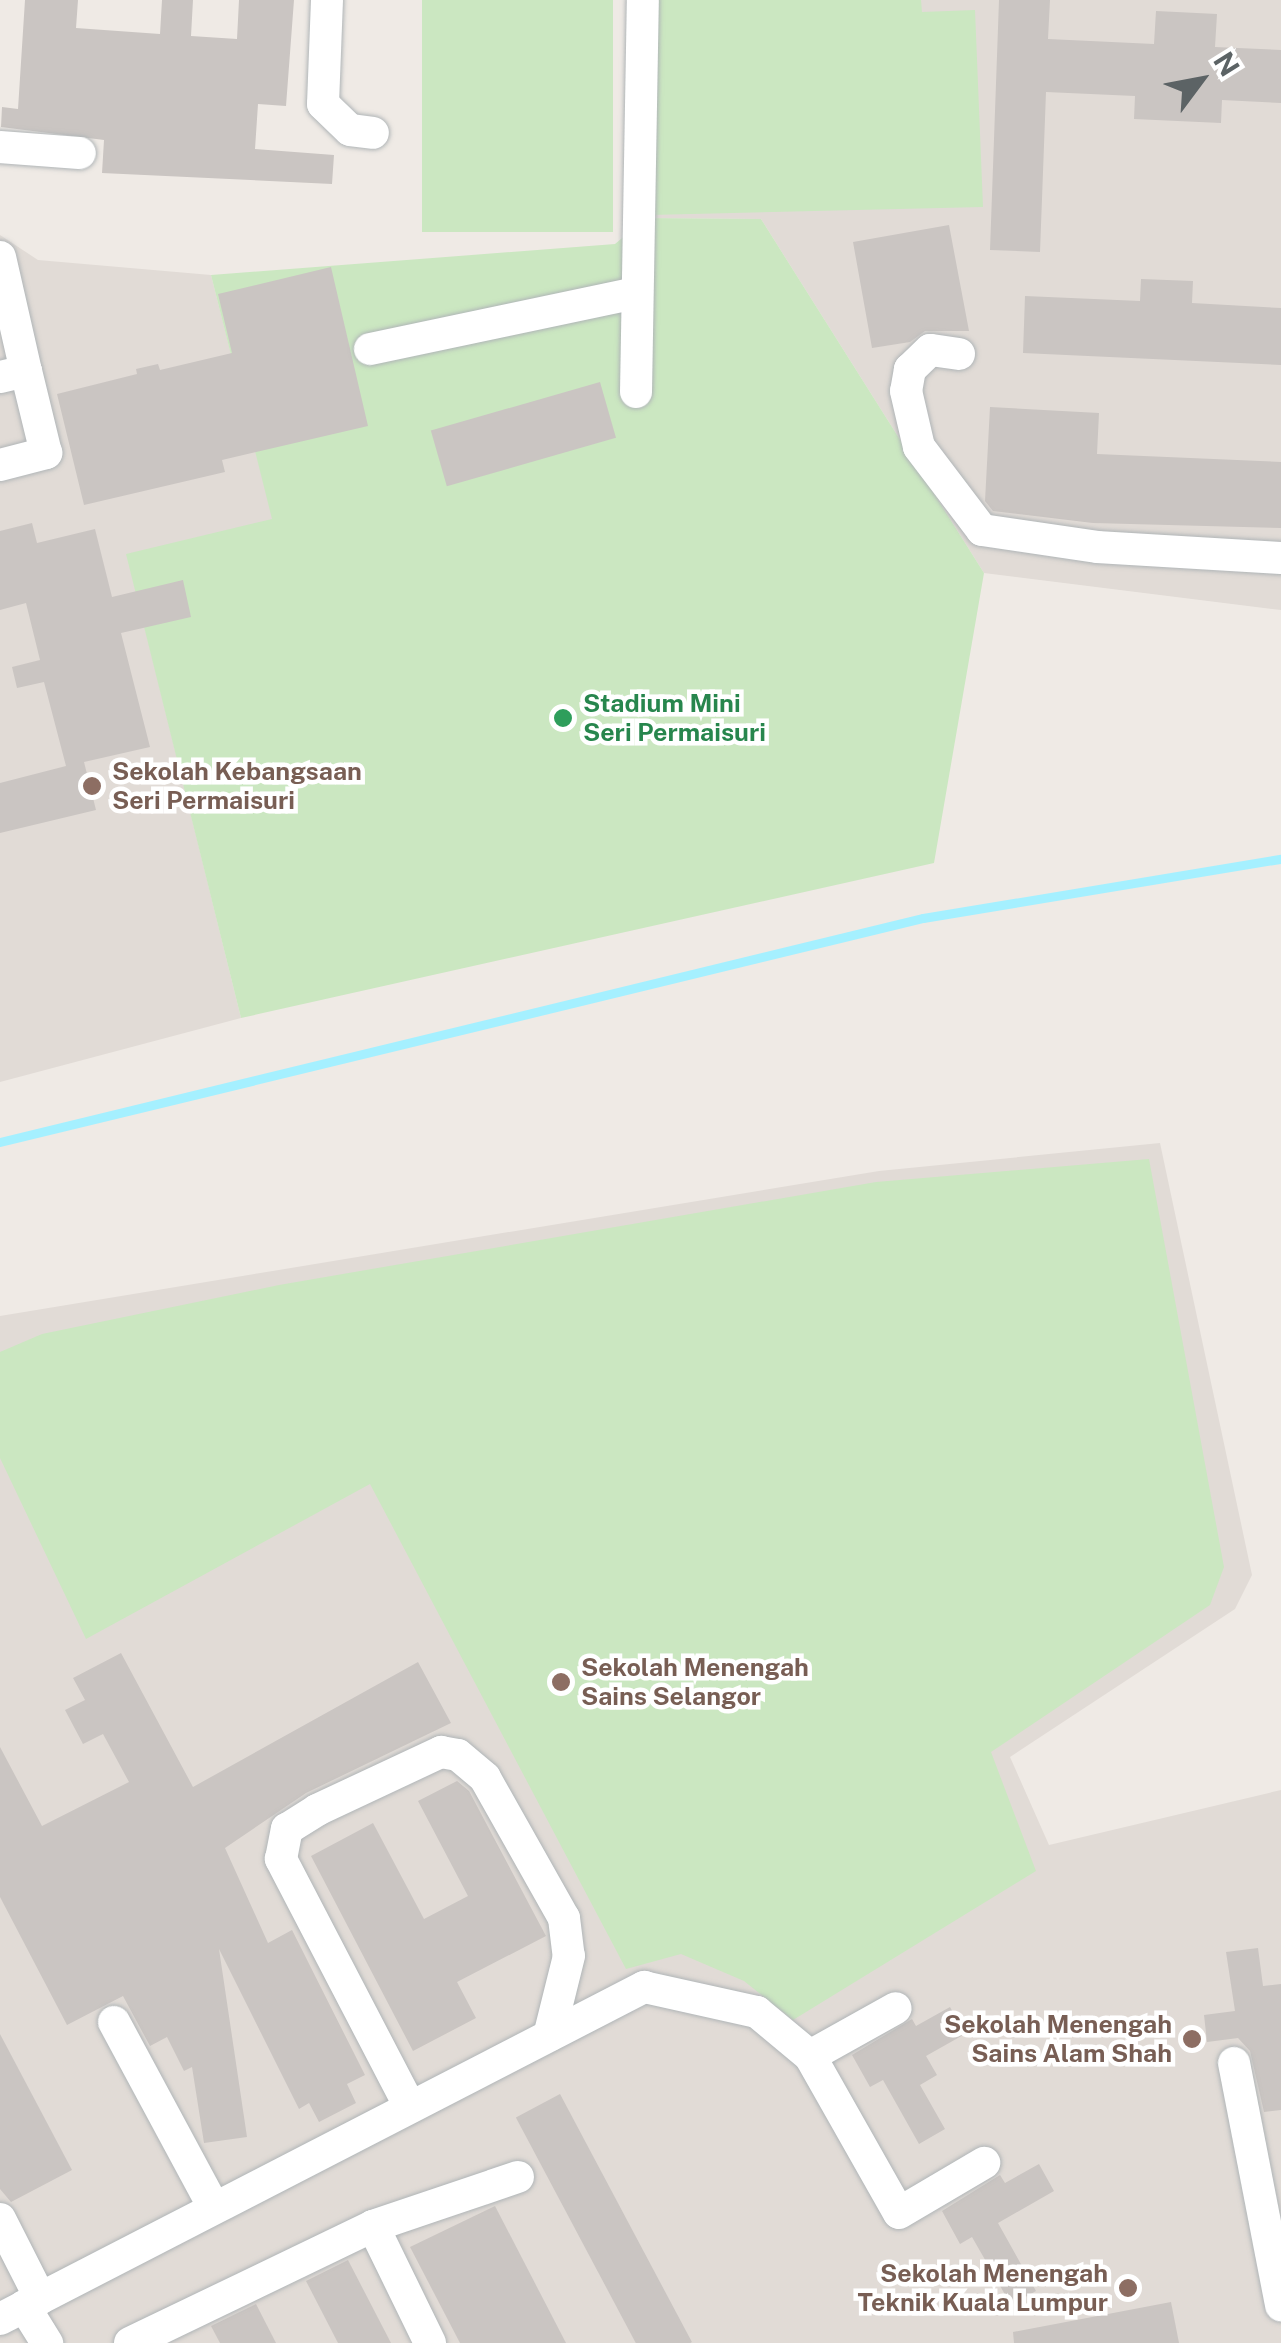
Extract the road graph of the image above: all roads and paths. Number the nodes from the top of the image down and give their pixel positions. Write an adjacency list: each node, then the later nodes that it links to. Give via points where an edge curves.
1 (327, 0): 3 (lane, via 323,104 350,130)
2 (642, 0): 7 (lane)
3 (373, 133)
4 (0, 147): 5 (lane)
5 (80, 153)
6 (0, 257): 10 (lane)
7 (636, 293): 8 (lane); 11 (lane)
8 (370, 350)
9 (959, 354): 13 (lane, via 930,350 910,369 906,390 918,447 982,530 1097,547)
10 (13, 374): 12 (lane, via 46,453)
11 (636, 392)
12 (0, 464)
13 (1281, 558)
14 (896, 2008): 17 (lane)
15 (114, 2022): 22 (lane)
16 (548, 2036): 17 (lane, via 644,1987 757,2012); 19 (lane); 19 (lane, via 570,1956 564,1918 485,1778 458,1755 442,1752 318,1810 287,1830 280,1859)
17 (810, 2056): 20 (lane, via 899,2213)
18 (1234, 2063): 25 (lane)
19 (410, 2107): 22 (lane)
20 (984, 2163)
21 (518, 2177): 24 (lane)
22 (214, 2208): 26 (lane)
23 (0, 2219): 26 (lane)
24 (373, 2226): 28 (lane); 29 (lane)
25 (1281, 2305)
26 (22, 2308): 27 (lane)
27 (47, 2343)
28 (130, 2343)
29 (430, 2343)

